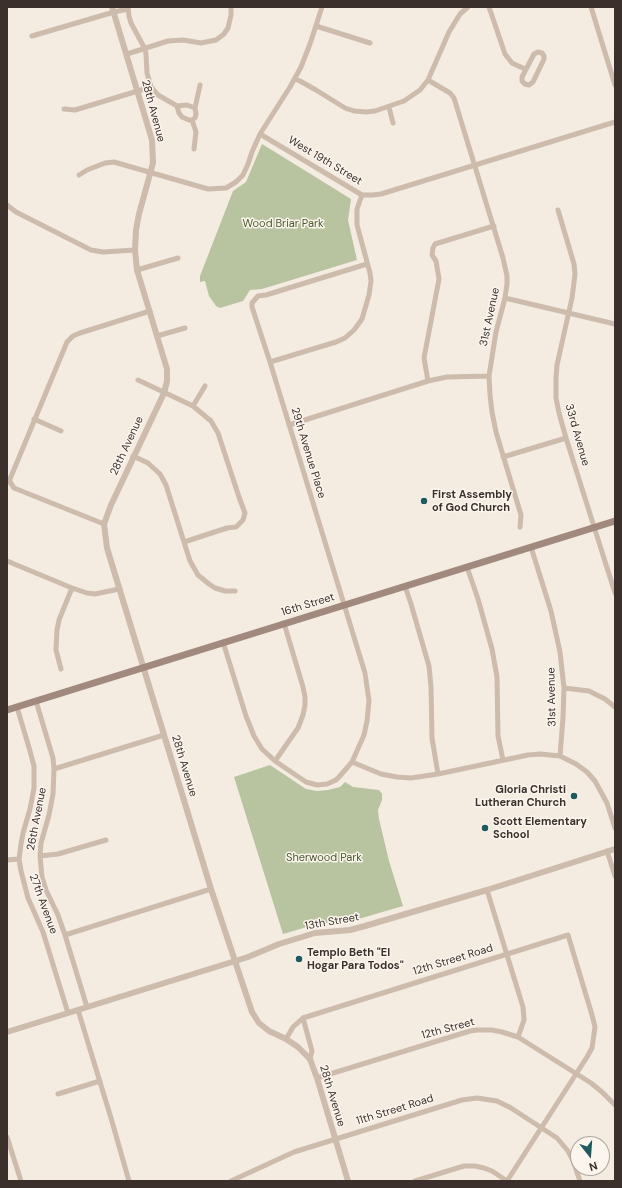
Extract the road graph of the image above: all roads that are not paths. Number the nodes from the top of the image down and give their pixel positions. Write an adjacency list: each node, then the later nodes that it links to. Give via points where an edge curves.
1 (231, 7): 11 (street, via 228,28 216,40 201,43 168,41)
2 (322, 7): 8 (street)
3 (468, 7): 15 (street, via 460,14 449,32)
4 (489, 7): 13 (street, via 505,54 512,63)
5 (590, 7): 17 (street)
6 (128, 8): 7 (street); 11 (street, 28th Avenue, via 131,23)
7 (113, 9): 9 (street); 12 (street, 28th Avenue)
8 (316, 26): 10 (street); 14 (street)
9 (32, 36)
10 (370, 43)
11 (145, 49): 12 (street); 18 (street, 28th Avenue)
12 (127, 54): 19 (street, 28th Avenue)
13 (525, 69): 13 (street, via 534,54 542,53 544,60 533,82 528,85 522,81)
14 (295, 79): 21 (street, via 344,108 371,112); 27 (street)
15 (428, 80): 21 (street, via 411,98); 29 (street, 31st Avenue, via 454,98)
16 (200, 85): 22 (street)
17 (615, 85)
18 (151, 87): 19 (street); 20 (street, 28th Avenue, via 158,95)
19 (138, 90): 23 (street, via 75,110); 30 (street, 28th Avenue, via 152,140)
20 (177, 106): 22 (street); 24 (street, 28th Avenue, via 182,117)
21 (388, 107): 26 (street)
22 (195, 108): 24 (street, via 196,114)
23 (64, 109)
24 (192, 120): 28 (street, via 196,132)
25 (615, 122): 29 (street, West 19th Street)
26 (393, 123)
27 (260, 134): 30 (street, via 243,175 226,188 208,189); 32 (street, West 19th Street)
28 (194, 149)
29 (475, 165): 32 (street, West 19th Street, via 381,194); 35 (street, 31st Avenue)
30 (151, 173): 31 (street, via 114,162 105,163); 36 (street, 28th Avenue, via 139,214)
31 (79, 175)
32 (362, 195): 38 (street, via 357,225)
33 (7, 205): 36 (street, via 91,250)
34 (558, 210): 42 (street, 33rd Avenue, via 575,274)
35 (494, 226): 40 (street, 31st Avenue, via 507,276); 49 (street, via 435,244 432,248 439,279 424,358)
36 (135, 250): 39 (street, 28th Avenue)
37 (178, 258): 39 (street)
38 (367, 264): 46 (street, via 371,281 369,295 362,319 354,330 336,342); 46 (street, 29th Avenue Place, via 258,296 252,307)
39 (137, 270): 41 (street, 28th Avenue)
40 (505, 298): 42 (street); 47 (street, 31st Avenue)
41 (150, 311): 45 (street, 28th Avenue); 53 (street, via 74,336 67,342)
42 (568, 313): 43 (street); 56 (street, 33rd Avenue, via 556,378 556,398)
43 (615, 324)
44 (185, 328): 45 (street)
45 (157, 336): 51 (street, 28th Avenue, via 167,369)
46 (270, 362): 54 (street, 29th Avenue Place)
47 (489, 376): 49 (street, via 448,377); 58 (street, 31st Avenue, via 492,412)
48 (138, 380): 51 (street)
49 (428, 381): 54 (street)
50 (205, 386): 52 (street)
51 (164, 393): 52 (street); 57 (street, 28th Avenue)
52 (193, 406): 63 (street, via 211,421 218,433 245,513 243,520 236,527)
53 (34, 419): 55 (street); 60 (street, via 10,482 14,488)
54 (289, 425): 72 (street, 29th Avenue Place)
55 (62, 432)
56 (566, 438): 58 (street); 62 (street, 33rd Avenue)
57 (133, 456): 60 (street, 28th Avenue); 63 (street, via 148,463 160,474)
58 (503, 457): 61 (street, 31st Avenue, via 521,515)
59 (615, 521): 62 (main road, 16th Street)
60 (104, 524): 69 (street, 28th Avenue, via 107,548)
61 (520, 527)
62 (594, 527): 64 (main road, 16th Street); 71 (street, 33rd Avenue)
63 (184, 542): 70 (street, via 190,562 198,575 215,588)
64 (531, 547): 66 (main road, 16th Street); 77 (street, 31st Avenue, via 558,641)
65 (7, 561): 68 (street)
66 (467, 567): 67 (main road, 16th Street); 84 (street, via 492,649 497,677 498,736)
67 (404, 586): 72 (main road, 16th Street); 88 (street, via 429,666 432,738)
68 (72, 588): 69 (street, via 96,594); 76 (street, via 57,630 56,650)
69 (119, 589): 75 (street, 28th Avenue)
70 (235, 591)
71 (615, 593)
72 (345, 605): 73 (main road, 16th Street); 86 (street, 29th Avenue Place, via 365,673 369,701 364,735)
73 (284, 623): 74 (main road, 16th Street); 85 (street, via 303,686 305,705 298,728)
74 (223, 642): 75 (main road, 16th Street); 85 (street, 29th Avenue Place, via 254,736 262,749)
75 (143, 668): 78 (main road, 16th Street); 82 (street, 28th Avenue)
76 (61, 669)
77 (564, 688): 80 (street, via 589,691); 83 (street, 31st Avenue)
78 (36, 701): 79 (main road, 16th Street); 87 (street, 26th Avenue)
79 (17, 707): 81 (main road, 16th Street); 94 (street, 27th Avenue, via 34,766 34,788 22,833)
80 (615, 707)
81 (7, 710)
82 (164, 735): 87 (street); 97 (street, 28th Avenue)
83 (560, 756): 84 (street, via 540,754); 89 (street, via 576,764 595,781 607,803)
84 (503, 760): 88 (street)
85 (275, 761): 86 (street, 29th Avenue Place, via 306,782 317,785 336,780)
86 (352, 762): 88 (street, via 380,774 397,777 411,778)
87 (54, 769): 93 (street, 26th Avenue, via 53,794)
88 (438, 774)
89 (615, 828)
90 (106, 840): 93 (street, via 58,854)
91 (615, 849): 92 (street, 13th Street)
92 (607, 851): 96 (street); 98 (street, 13th Street)
93 (40, 856): 99 (street, 26th Avenue, via 46,890)
94 (19, 859): 95 (street); 104 (street, 27th Avenue, via 28,898 43,932)
95 (7, 860)
96 (615, 876)
97 (211, 890): 99 (street); 101 (street, 28th Avenue)
98 (487, 890): 100 (street); 101 (street, 13th Street, via 350,930 315,933)
99 (65, 935): 102 (street, 26th Avenue)
100 (507, 954): 105 (street, 12th Street Road); 107 (street, via 524,1013); 110 (street, 12th Street Road, via 568,935 595,1027 592,1048)
101 (235, 961): 102 (street, 13th Street); 108 (street, 28th Avenue, via 252,1012 269,1031)
102 (87, 1007): 103 (street, 13th Street)
103 (78, 1010): 104 (street, 13th Street); 112 (street)
104 (68, 1013): 106 (street, 13th Street)
105 (303, 1018): 108 (street, via 293,1027); 109 (street, via 312,1051)
106 (7, 1032)
107 (518, 1037): 110 (street, 12th Street); 111 (street, 12th Street, via 492,1030 470,1031)
108 (286, 1039): 109 (street, 28th Avenue)
109 (310, 1059): 111 (street, 28th Avenue)
110 (576, 1075): 114 (street, 12th Street); 115 (street)
111 (317, 1078): 117 (street, 28th Avenue)
112 (100, 1081): 113 (street); 119 (street)
113 (58, 1094)
114 (615, 1104)
115 (542, 1128): 117 (street, 11th Street Road, via 497,1101 477,1098 462,1100); 123 (street); 124 (street, 11th Street Road, via 557,1138 568,1151)
116 (7, 1137): 118 (street)
117 (335, 1140): 120 (street, 11th Street Road, via 281,1158); 121 (street, 28th Avenue)
118 (21, 1181)
119 (129, 1181)
120 (231, 1181)
121 (348, 1181)
122 (415, 1181): 123 (street, via 464,1166 492,1171)
123 (507, 1181)
124 (580, 1181)

